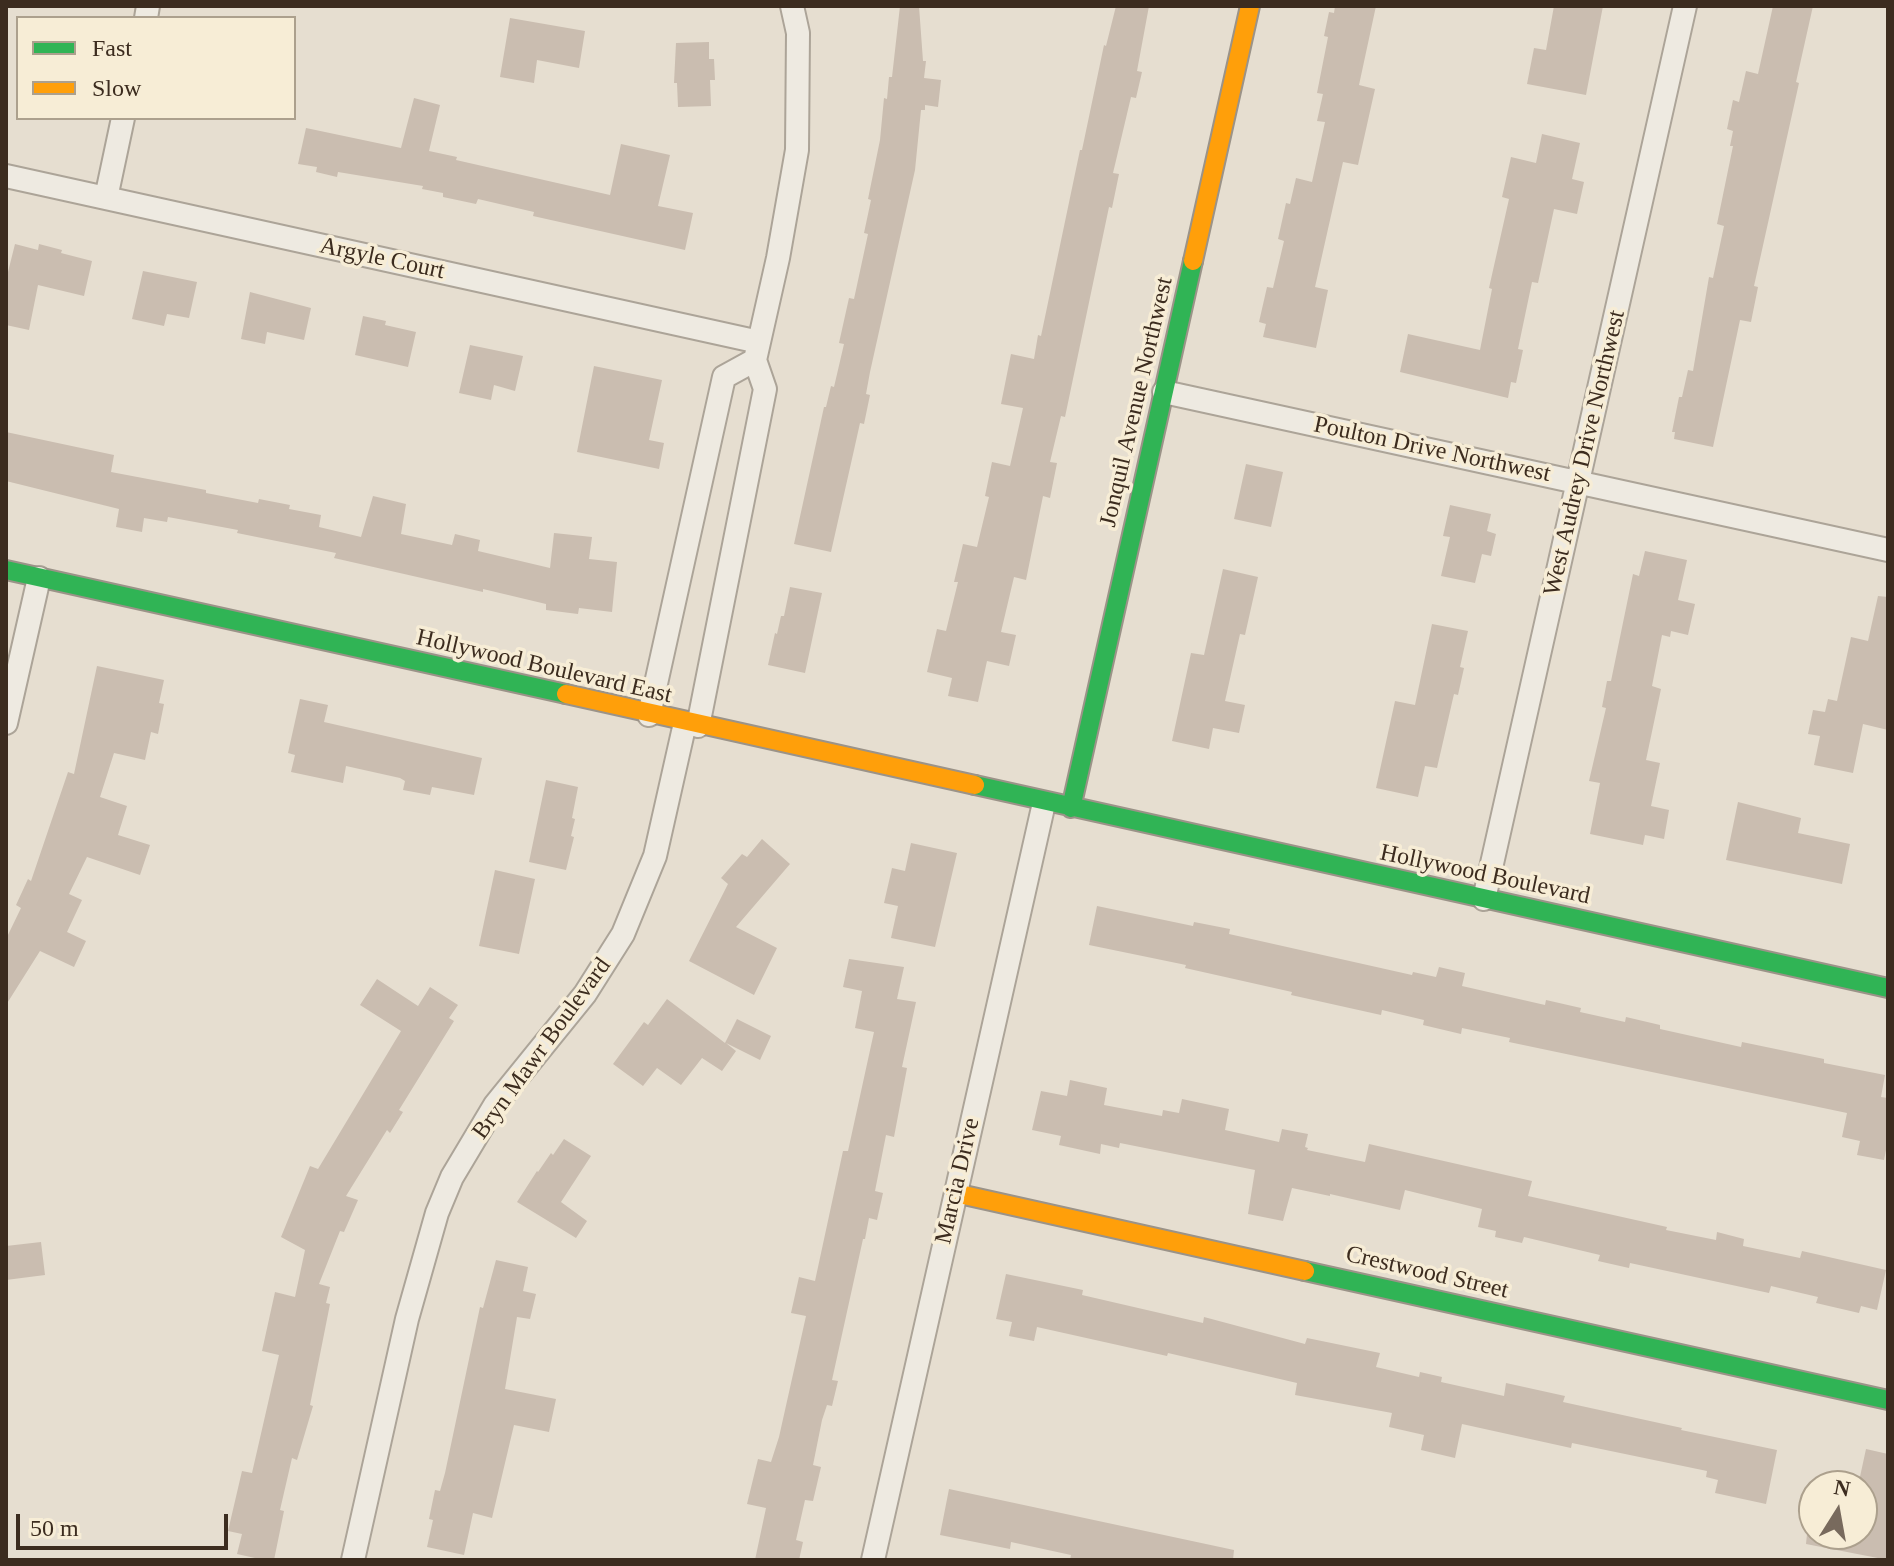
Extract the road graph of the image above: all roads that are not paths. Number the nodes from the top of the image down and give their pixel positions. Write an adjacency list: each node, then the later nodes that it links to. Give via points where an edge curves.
1 (792, 6): 7 (street, Bryn Mawr Boulevard, via 798,33 797,150)
2 (1250, 6): 8 (street, Jonquil Avenue Northwest)
3 (1685, 6): 9 (street, West Audrey Drive Northwest)
4 (123, 120): 6 (street)
5 (6, 176): 6 (street, Argyle Court)
6 (106, 198): 7 (street, Argyle Court)
7 (757, 351): 13 (street, via 724,377); 15 (street, Bryn Mawr Boulevard, via 765,389)
8 (1164, 392): 9 (street, Poulton Drive Northwest); 17 (street, Jonquil Avenue Northwest)
9 (1579, 482): 10 (street, Poulton Drive Northwest); 18 (street, West Audrey Drive Northwest)
10 (1888, 550)
11 (6, 570): 12 (street, Hollywood Boulevard East)
12 (39, 578): 13 (street, Hollywood Boulevard East); 14 (street)
13 (649, 715): 15 (street, Hollywood Boulevard East)
14 (6, 723)
15 (691, 724): 16 (street, Hollywood Boulevard East); 22 (street, Bryn Mawr Boulevard, via 655,856 623,934 585,994 495,1105 437,1213 407,1319)
16 (1044, 803): 17 (street, Hollywood Boulevard East); 20 (street, Marcia Drive)
17 (1071, 808): 18 (street, Hollywood Boulevard)
18 (1484, 899): 19 (street, Hollywood Boulevard)
19 (1888, 988)
20 (955, 1193): 21 (street, Crestwood Street); 23 (street, Marcia Drive)
21 (1888, 1400)
22 (353, 1560)
23 (873, 1560)

